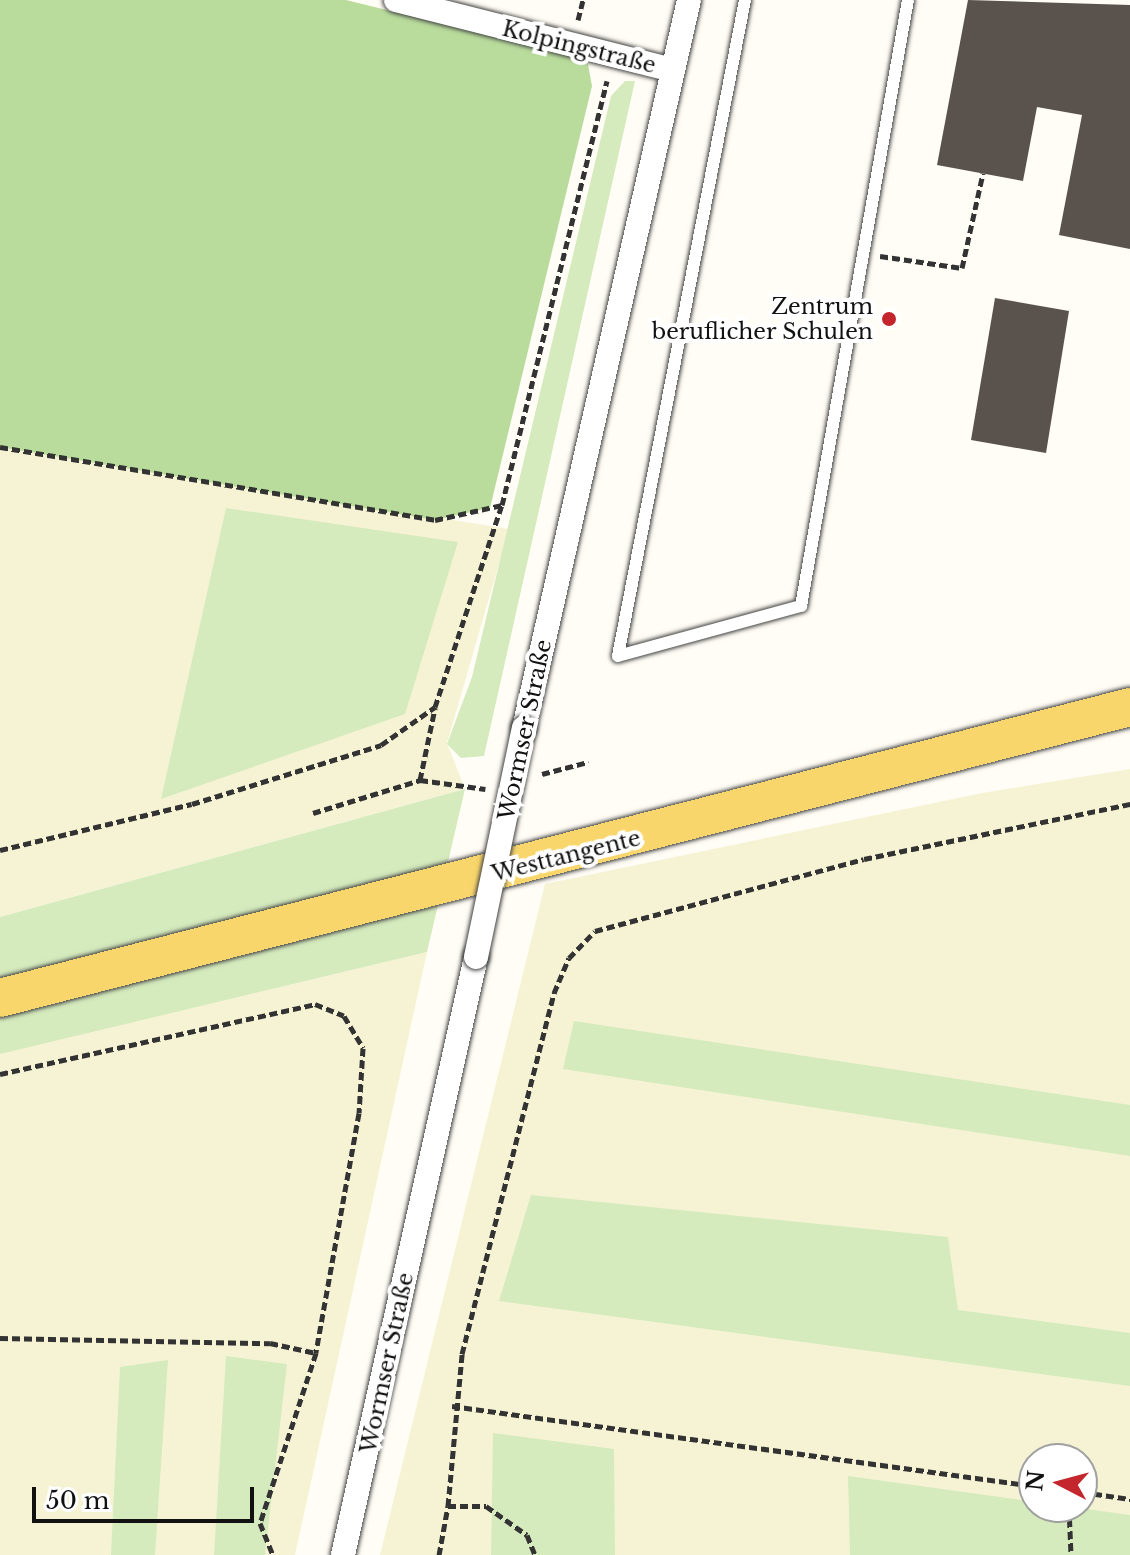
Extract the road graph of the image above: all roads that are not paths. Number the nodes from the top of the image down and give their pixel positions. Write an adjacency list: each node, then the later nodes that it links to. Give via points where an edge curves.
1 (396, 0): 5 (street, Kolpingstraße)
2 (689, 0): 5 (street, Wormser Straße)
3 (745, 0): 4 (lane, via 618,656 801,606)
4 (908, 0)
5 (669, 69): 12 (street, Wormser Straße, bridge)
6 (1130, 696): 8 (main road)
7 (1130, 707): 8 (main road, Westtangente)
8 (1092, 716): 10 (main road, Westtangente)
9 (1130, 735): 10 (main road)
10 (986, 749): 11 (main road, Westtangente)
11 (0, 998)
12 (343, 1555)

